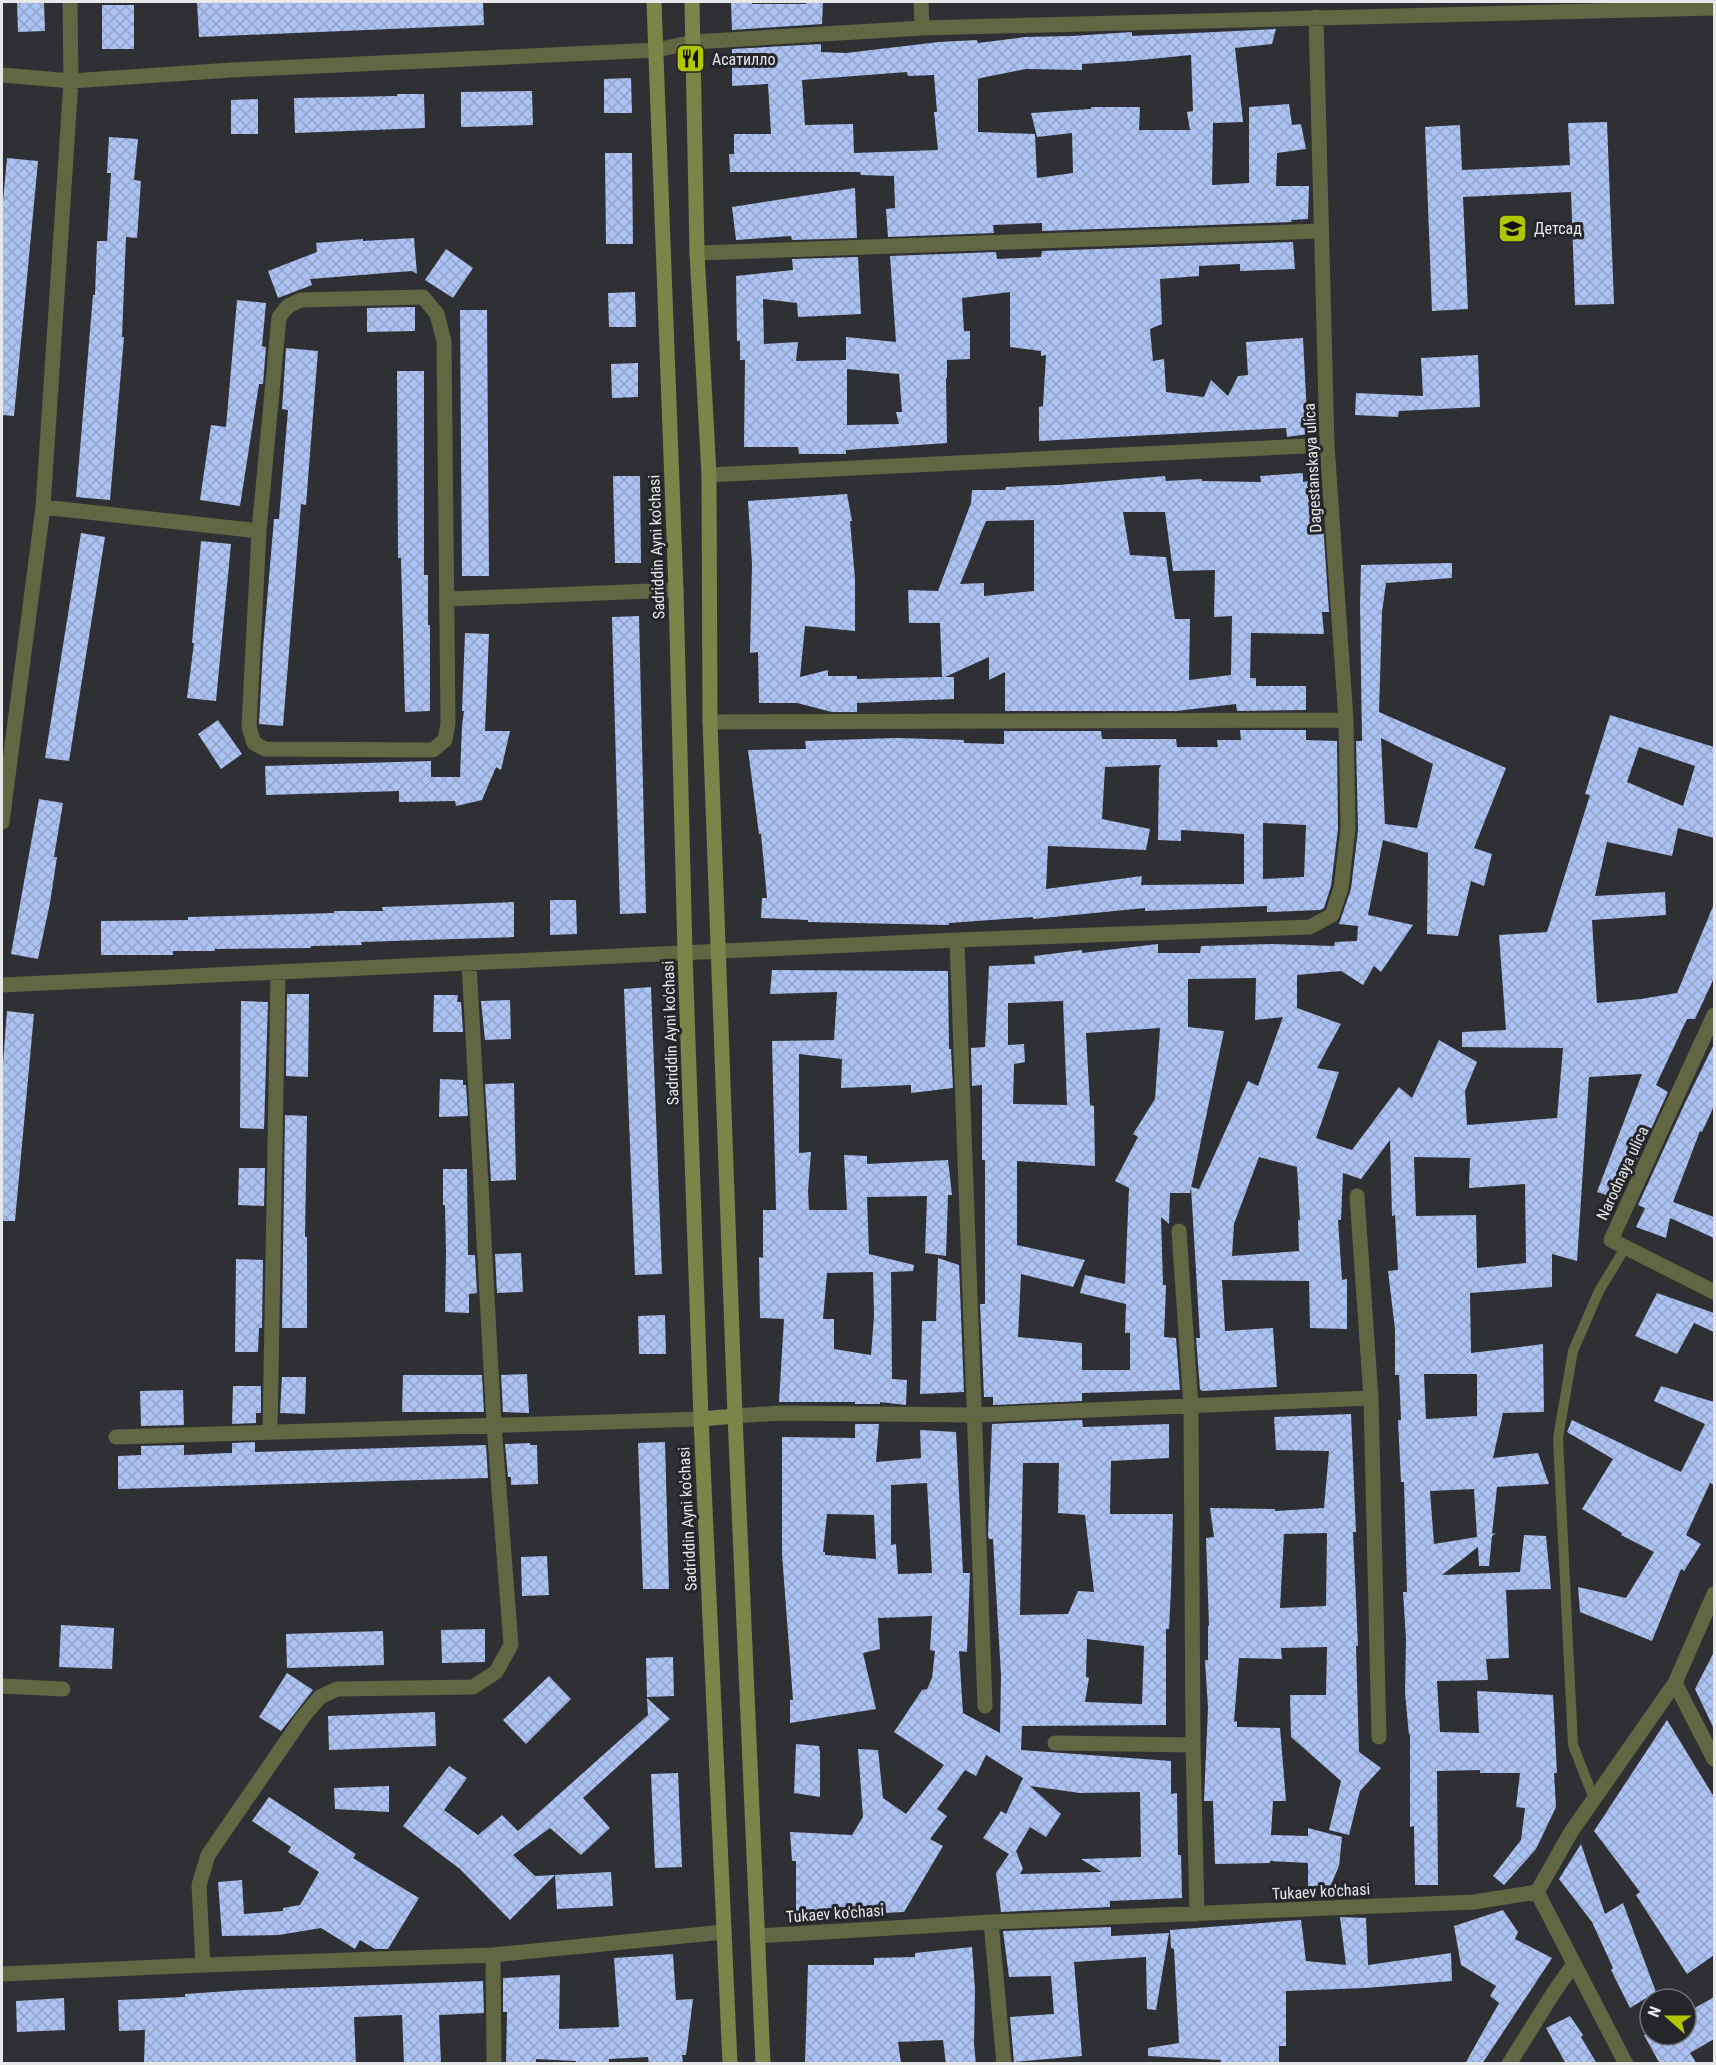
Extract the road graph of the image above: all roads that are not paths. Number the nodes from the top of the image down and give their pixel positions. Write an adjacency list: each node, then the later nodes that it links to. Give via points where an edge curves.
1 (70, 2): 12 (street)
2 (654, 2): 10 (main road, Sadriddin Ayni ko'chasi)
3 (692, 2): 9 (main road)
4 (921, 2): 8 (street)
5 (1535, 6): 6 (street); 7 (street)
6 (1714, 8)
7 (1316, 18): 8 (street); 13 (street, Dagestanskaya ulica)
8 (922, 28): 9 (street)
9 (694, 42): 10 (street); 14 (main road)
10 (656, 50): 12 (street); 19 (main road, Sadriddin Ayni ko'chasi)
11 (2, 75): 12 (street)
12 (72, 81): 17 (street)
13 (1321, 231): 14 (street); 15 (street, Dagestanskaya ulica)
14 (697, 253): 16 (main road)
15 (1328, 445): 16 (street); 21 (street, Dagestanskaya ulica)
16 (709, 475): 22 (main road)
17 (43, 507): 18 (street); 23 (street)
18 (259, 531): 20 (street, via 249,727 254,743 265,749 433,750 445,740 448,723); 20 (street, via 279,317 288,306 302,300 423,297 437,314 444,341)
19 (676, 590): 20 (street); 26 (main road, Sadriddin Ayni ko'chasi)
20 (448, 599)
21 (1346, 720): 22 (street); 24 (street, Dagestanskaya ulica, via 1348,829 1341,888 1332,915 1310,927)
22 (710, 722): 25 (main road)
23 (2, 822)
24 (957, 940): 25 (street); 37 (street)
25 (718, 952): 26 (street); 38 (main road)
26 (685, 954): 27 (street); 39 (main road, Sadriddin Ayni ko'chasi)
27 (469, 963): 28 (street); 40 (street)
28 (278, 972): 29 (street); 41 (street)
29 (2, 985)
30 (1714, 1015): 33 (street, Narodnaya ulica, via 1611,1240)
31 (1357, 1196): 35 (street)
32 (1179, 1231): 36 (street)
33 (1625, 1248): 34 (street); 52 (lane, via 1599,1291 1573,1351 1558,1438 1573,1745)
34 (1714, 1292)
35 (1371, 1398): 36 (street); 48 (street)
36 (1191, 1407): 37 (street); 50 (street)
37 (976, 1414): 38 (street); 47 (street)
38 (735, 1416): 39 (main road); 57 (main road)
39 (701, 1419): 40 (street); 56 (main road, Sadriddin Ayni ko'chasi)
40 (494, 1425): 41 (street); 59 (street, via 511,1645 496,1672 473,1687 337,1689 320,1697 207,1855 199,1885)
41 (270, 1432): 42 (street)
42 (116, 1437)
43 (1714, 1594): 44 (street)
44 (1675, 1683): 51 (street); 52 (street)
45 (2, 1686): 46 (street)
46 (63, 1689)
47 (985, 1706)
48 (1378, 1737)
49 (1055, 1743): 50 (street)
50 (1192, 1745): 54 (street)
51 (1714, 1759)
52 (1594, 1799): 53 (street)
53 (1537, 1892): 54 (street, Tukaev ko'chasi, via 1474,1902); 60 (street)
54 (1197, 1914): 55 (street, Tukaev ko'chasi)
55 (991, 1922): 57 (street, Tukaev ko'chasi); 65 (street)
56 (724, 1932): 58 (street); 63 (main road, Sadriddin Ayni ko'chasi)
57 (757, 1936): 64 (main road)
58 (493, 1955): 59 (street); 62 (street)
59 (203, 1965): 61 (street)
60 (1573, 1965): 66 (street); 67 (street)
61 (2, 1974)
62 (494, 2064)
63 (730, 2064)
64 (763, 2064)
65 (1004, 2064)
66 (1509, 2064)
67 (1626, 2064)

